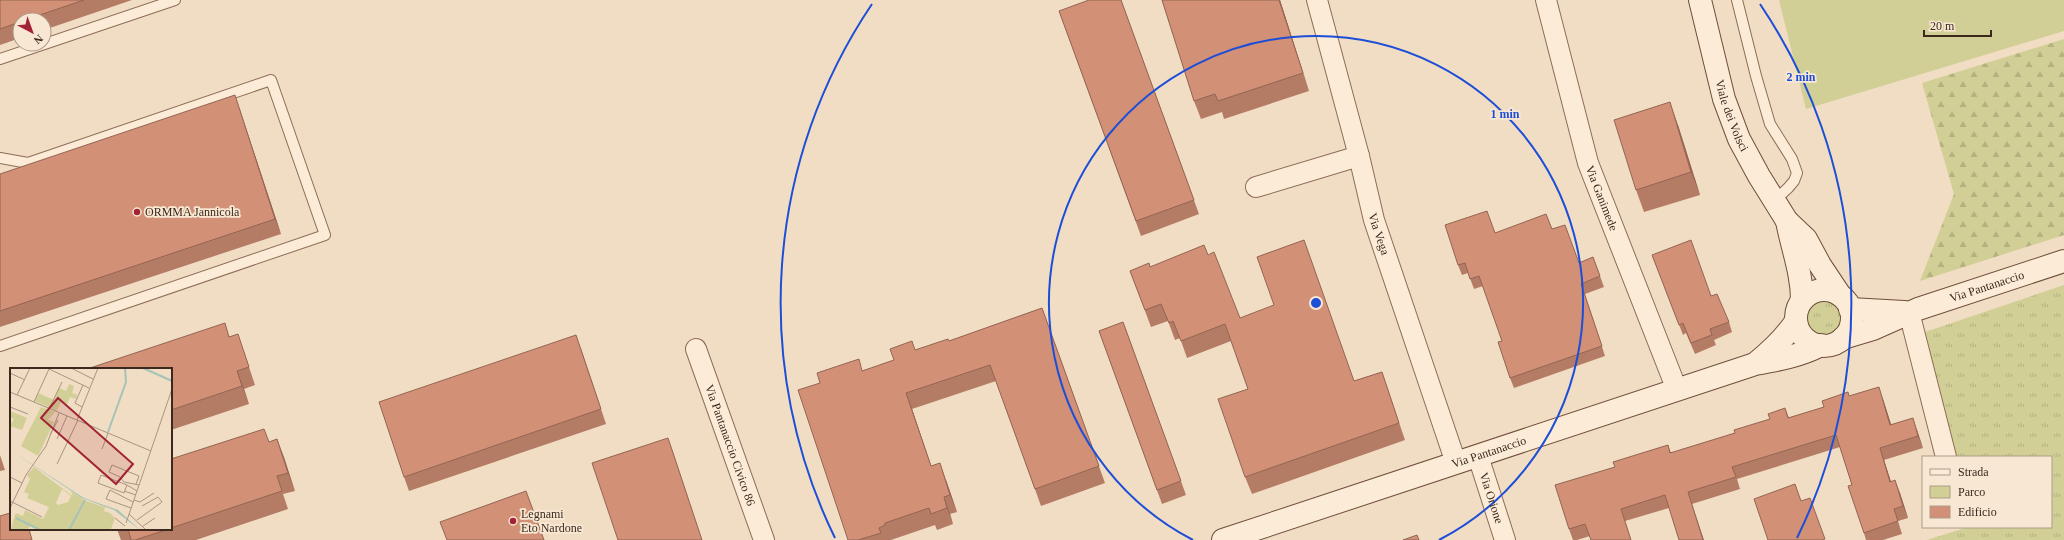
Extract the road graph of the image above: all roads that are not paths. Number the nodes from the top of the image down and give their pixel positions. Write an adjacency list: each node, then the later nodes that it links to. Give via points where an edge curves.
1 (175, 0): 6 (lane)
2 (1317, 0): 7 (street, Via Vega)
3 (1546, 0): 22 (street, Via Ganimede, via 1588,164)
4 (1700, 0): 10 (street, Viale dei Volsci, via 1730,118 1748,156)
5 (1737, 0): 10 (lane, via 1770,124 1792,159 1796,173 1794,181)
6 (0, 59)
7 (1359, 156): 9 (street); 25 (street, Via Vega, via 1374,220)
8 (0, 158): 19 (lane, via 28,163 271,80 326,235)
9 (1256, 187)
10 (1774, 200): 11 (street, Viale dei Volsci)
11 (1787, 221): 13 (street, Viale dei Volsci, via 1799,268); 14 (street, Viale dei Volsci, via 1806,239)
12 (2064, 262): 15 (street, Via Pantanaccio)
13 (1802, 300): 14 (street, via 1808,294 1824,290); 16 (street, via 1796,313)
14 (1845, 302): 15 (street, Via Pantanaccio, via 1884,313); 17 (street, via 1851,325)
15 (1909, 312): 17 (street, Via Pantanaccio, via 1872,329); 24 (street)
16 (1796, 321): 18 (street, via 1798,330 1804,338); 21 (street, Via Pantanaccio, via 1775,348)
17 (1843, 338): 18 (street, via 1833,344)
18 (1821, 345): 21 (street, Via Pantanaccio, via 1782,360)
19 (0, 346)
20 (696, 349): 26 (street, Via Pantanaccio Civico 86)
21 (1755, 364): 22 (street, Via Pantanaccio)
22 (1677, 390): 23 (street, Via Pantanaccio)
23 (1478, 456): 25 (street, Via Pantanaccio); 28 (street, Via Orione)
24 (1946, 456)
25 (1456, 463): 27 (street, Via Pantanaccio)
26 (764, 540)
27 (1223, 540)
28 (1505, 540)

